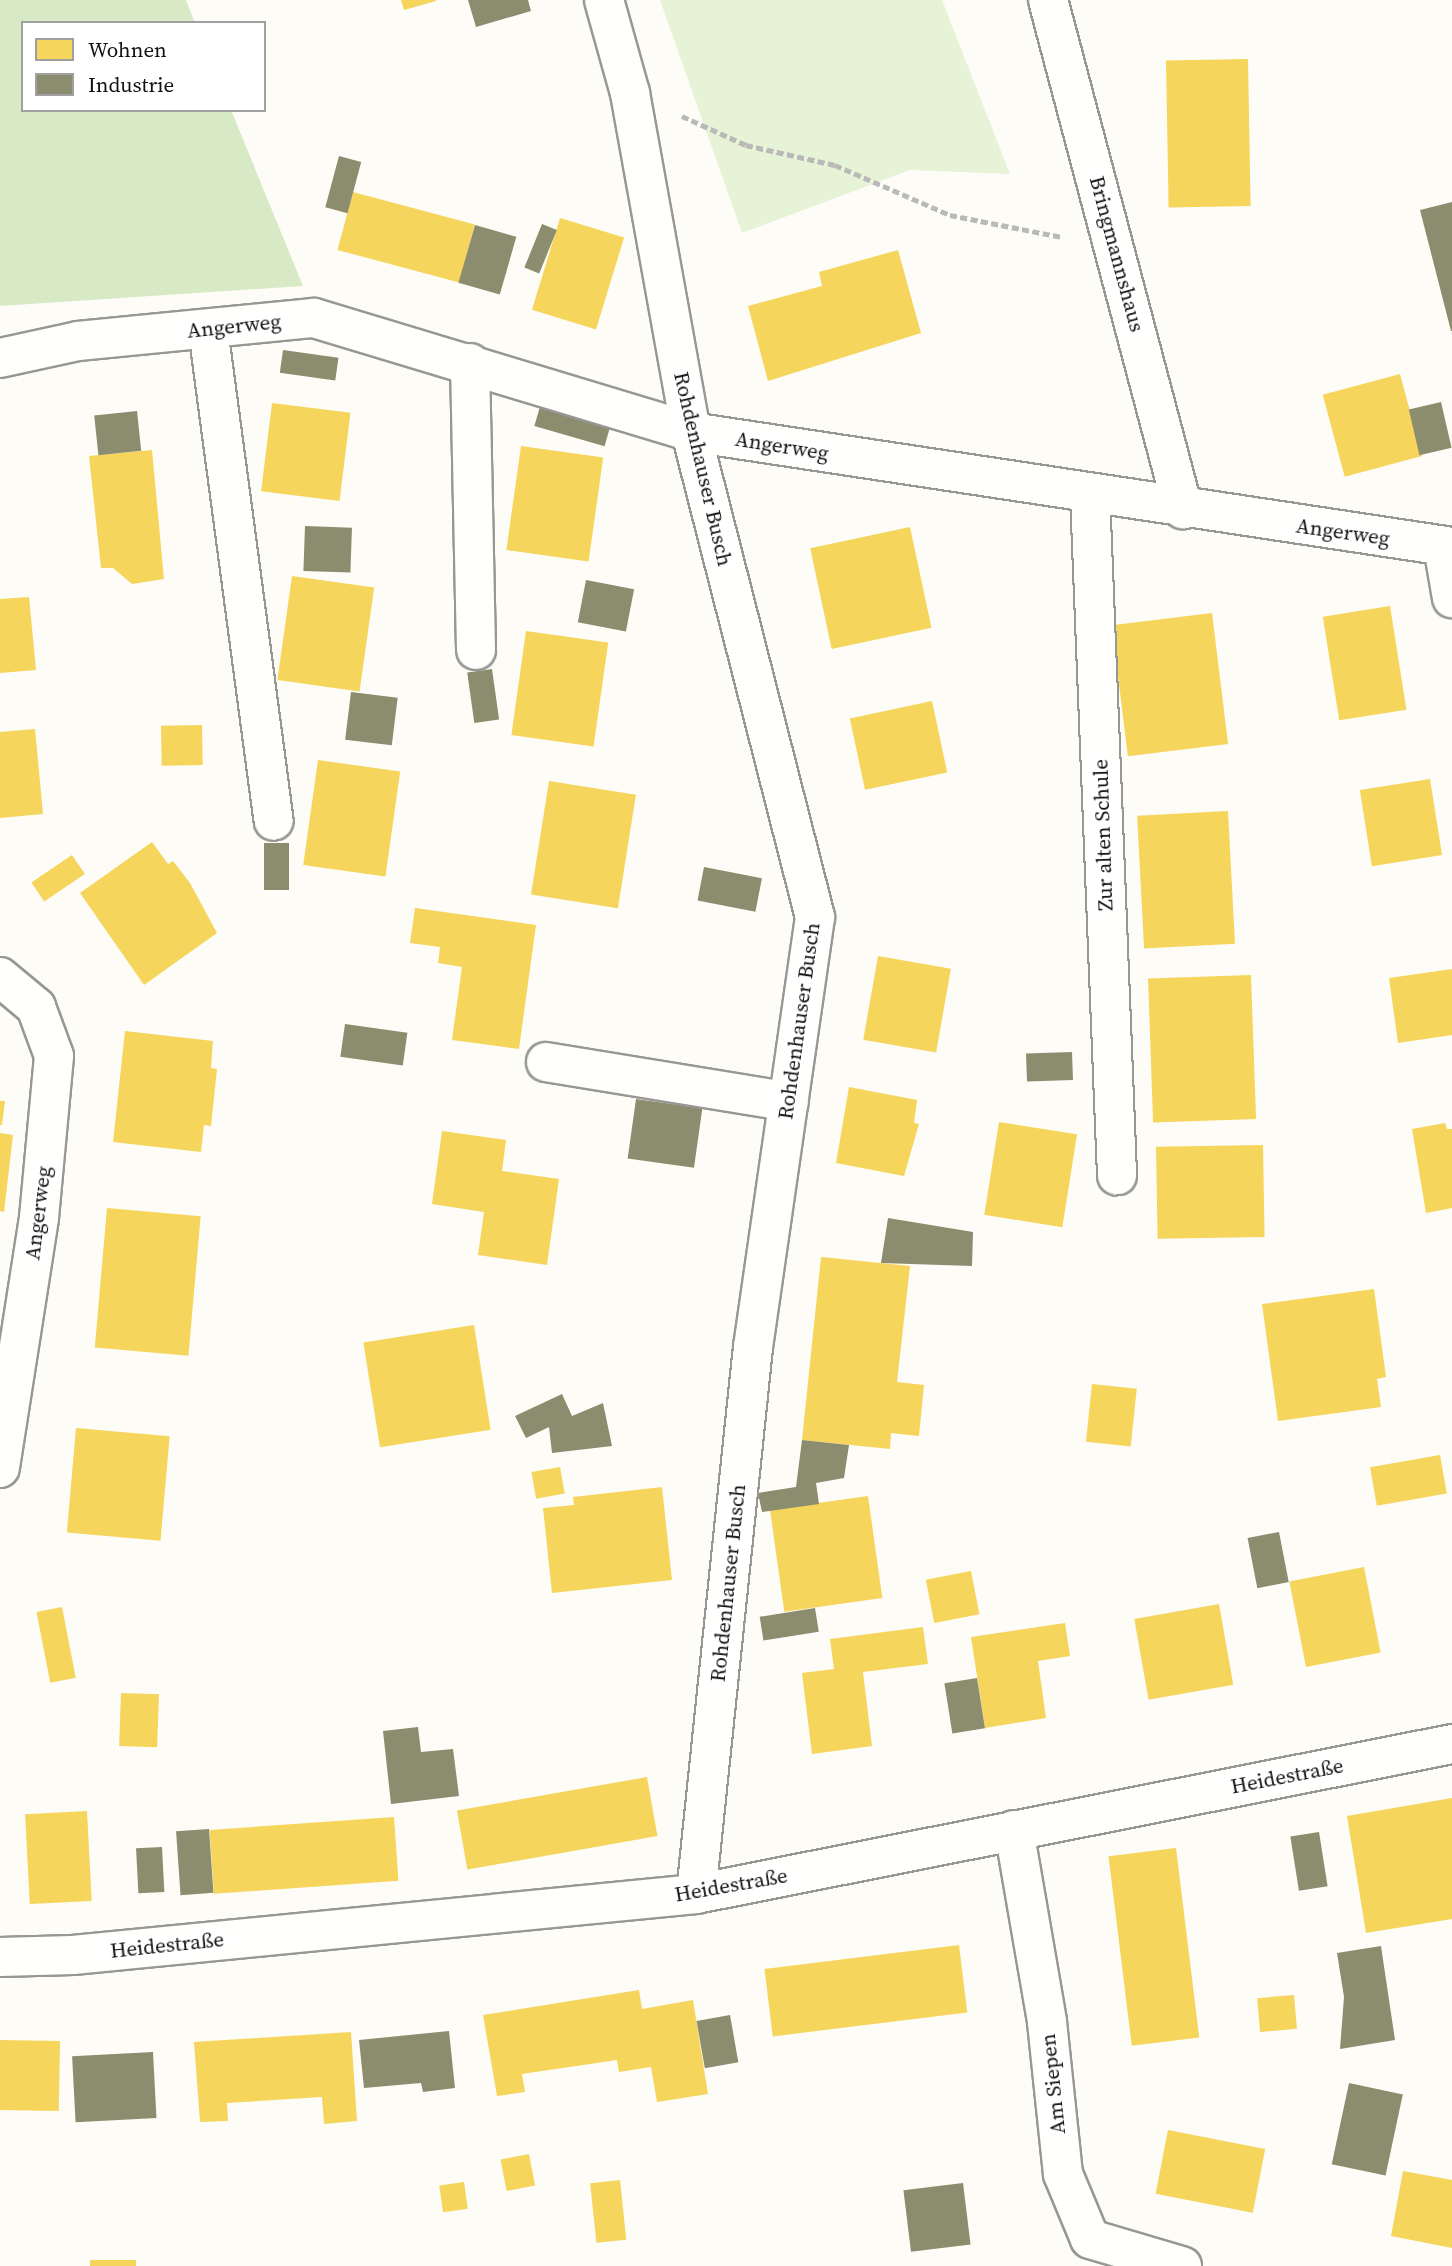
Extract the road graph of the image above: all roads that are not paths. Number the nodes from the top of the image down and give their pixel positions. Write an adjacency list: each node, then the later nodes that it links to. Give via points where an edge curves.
1 (604, 0): 6 (street, Rohdenhauser Busch, via 630,93)
2 (1048, 0): 8 (street, Bringmannshaus)
3 (208, 329): 4 (street, Angerweg, via 78,341); 5 (street, Angerweg, via 314,318); 12 (street)
4 (0, 358)
5 (470, 363): 6 (street, Angerweg); 11 (street)
6 (691, 432): 7 (street, Angerweg); 15 (street, Rohdenhauser Busch, via 816,917)
7 (1090, 495): 8 (street, Angerweg); 16 (street, Zur alten Schule)
8 (1183, 509): 9 (street, Angerweg)
9 (1448, 546): 10 (street)
10 (1452, 598)
11 (476, 650)
12 (274, 821)
13 (0, 977): 17 (street, Angerweg, via 36,1007 54,1055 39,1218)
14 (546, 1062): 15 (street)
15 (789, 1102): 20 (street, Rohdenhauser Busch, via 753,1347)
16 (1116, 1175)
17 (0, 1468)
18 (1452, 1744): 19 (street, Heidestraße)
19 (1014, 1830): 20 (street, Heidestraße); 22 (street, Am Siepen, via 1047,2022 1063,2174 1090,2239)
20 (696, 1894): 21 (street, Heidestraße, via 87,1953)
21 (0, 1956)
22 (1182, 2266)

